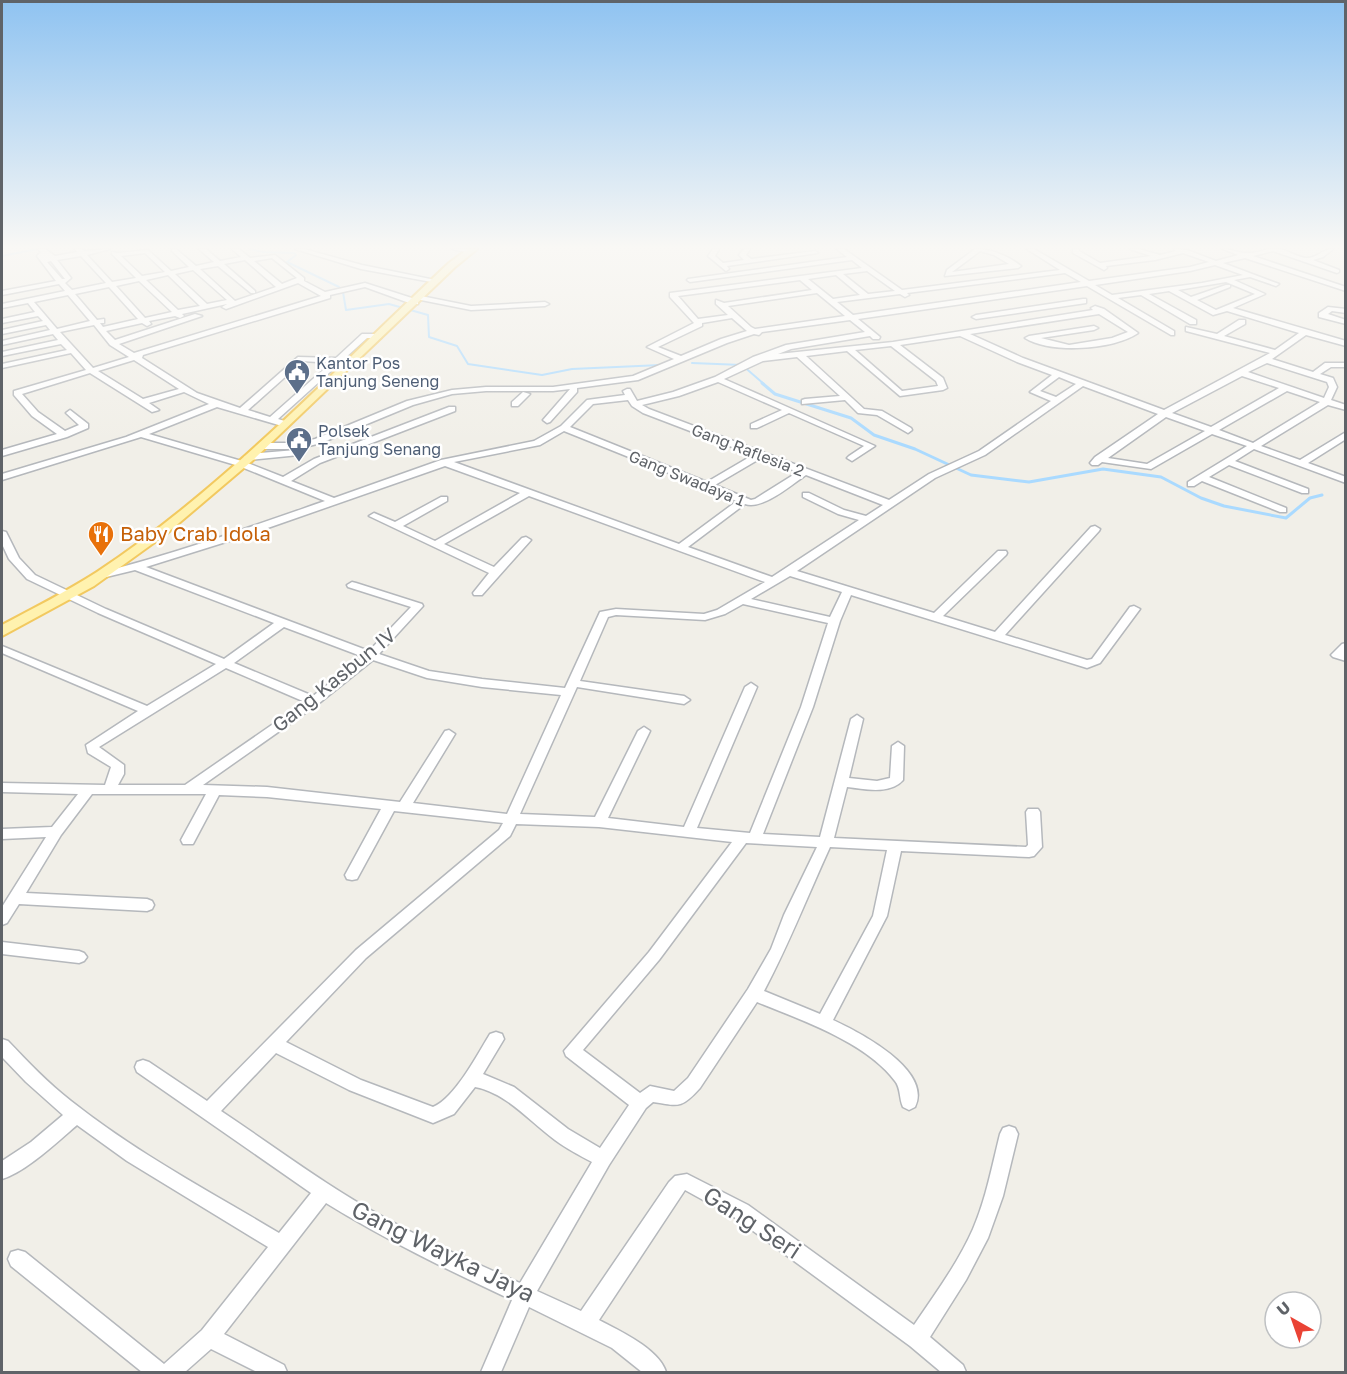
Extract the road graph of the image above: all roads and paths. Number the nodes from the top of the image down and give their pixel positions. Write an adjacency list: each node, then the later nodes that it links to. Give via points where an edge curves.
1 (41, 313): 27 (street); 29 (street)
2 (92, 313): 33 (street)
3 (137, 313): 31 (street)
4 (176, 313): 21 (street)
5 (188, 313): 21 (street)
6 (196, 313): 47 (street)
7 (274, 313): 56 (street)
8 (402, 313): 59 (main road)
9 (690, 313): 28 (street)
10 (731, 313): 22 (street)
11 (847, 313): 24 (street)
12 (879, 313): 24 (street)
13 (971, 313): 25 (street)
14 (1002, 313): 25 (street)
15 (1090, 313): 23 (street)
16 (1104, 313): 45 (street, via 1134,333)
17 (1138, 313): 43 (street)
18 (1172, 313): 44 (street)
19 (1242, 313): 40 (street)
20 (1325, 313): 30 (street, via 1322,315)
21 (179, 316): 31 (street)
22 (734, 316): 28 (street); 39 (street)
23 (1075, 316): 26 (street); 35 (street)
24 (852, 317): 39 (street); 41 (street)
25 (976, 317): 34 (street)
26 (1057, 319): 34 (street); 36 (street)
27 (2, 321)
28 (698, 321): 60 (street, via 697,326 651,347)
29 (48, 322): 37 (street); 38 (street)
30 (1346, 322)
31 (146, 323): 33 (street)
32 (1228, 323): 44 (street, via 1240,324)
33 (102, 325): 37 (street); 47 (street)
34 (993, 328): 42 (street)
35 (1094, 328): 36 (street); 45 (street)
36 (1076, 330): 45 (street, via 1025,339 1069,346)
37 (57, 331): 46 (street); 48 (street)
38 (2, 332)
39 (755, 332): 60 (street)
40 (1305, 332): 50 (street); 53 (street)
41 (872, 333): 49 (street); 57 (street, via 797,345)
42 (960, 333): 49 (street); 64 (street)
43 (1171, 333)
44 (1218, 337): 53 (street)
45 (1113, 340)
46 (63, 341): 52 (street); 54 (street)
47 (116, 342): 56 (street)
48 (2, 343)
49 (890, 344): 51 (street); 51 (street, via 940,380 943,388 900,393)
50 (1346, 344)
51 (848, 348): 55 (street)
52 (71, 351): 62 (street); 63 (street)
53 (1277, 353): 58 (street)
54 (2, 354)
55 (799, 354): 57 (street); 74 (street)
56 (138, 356): 63 (street); 70 (street)
57 (756, 359): 67 (street)
58 (1266, 360): 65 (street); 66 (street)
59 (345, 361): 86 (street, via 302,358); 90 (main road)
60 (681, 362): 68 (street); 68 (street, via 646,379)
61 (1346, 365): 66 (street, via 1330,363)
62 (2, 366)
63 (92, 371): 77 (street); 95 (street, via 17,394 35,414)
64 (1059, 373): 69 (street); 76 (street, via 1034,392)
65 (1242, 373): 71 (street); 88 (street)
66 (1315, 375): 79 (street, via 1332,383)
67 (718, 379): 75 (street, via 676,394); 85 (street)
68 (620, 382): 72 (street); 75 (street, Gang Raflesia 2); 98 (street, via 541,390 452,392 410,403 318,441 297,446)
69 (1084, 382): 76 (street); 88 (street)
70 (187, 388): 77 (street); 80 (street)
71 (1286, 388): 79 (street); 94 (street)
72 (574, 390): 73 (street); 89 (street)
73 (526, 394): 81 (street); 103 (street, via 452,395 400,410 312,449)
74 (844, 398): 78 (street); 93 (street, via 861,411 879,413)
75 (633, 401): 92 (street, via 590,402); 101 (street, Gang Raflesia 2, via 646,411)
76 (1058, 401): 120 (street, via 982,453 941,472)
77 (142, 402): 84 (street)
78 (806, 402)
79 (1326, 402): 82 (street); 99 (street)
80 (219, 404): 86 (street); 96 (street)
81 (515, 404)
82 (1346, 408)
83 (452, 409): 111 (street, via 317,461)
84 (155, 410)
85 (789, 410): 91 (street); 102 (street, via 871,446)
86 (243, 411): 90 (street)
87 (70, 413): 95 (street, via 86,425)
88 (1165, 413): 94 (street); 94 (street, via 1096,462 1148,467)
89 (547, 420)
90 (278, 422): 98 (main road)
91 (754, 426)
92 (564, 428): 104 (street, via 528,446); 113 (street, Gang Swadaya 1)
93 (908, 430)
94 (1211, 430): 99 (street)
95 (64, 435): 100 (street)
96 (142, 435): 103 (street); 108 (street)
97 (1346, 435): 106 (street)
98 (261, 446): 103 (main road)
99 (1254, 446): 105 (street); 106 (street)
100 (2, 453)
101 (760, 455): 107 (street, Gang Raflesia 2); 113 (street)
102 (852, 458)
103 (245, 460): 111 (street); 134 (main road, via 197,503)
104 (444, 462): 115 (street); 119 (street)
105 (1229, 462): 109 (street); 114 (street)
106 (1301, 463): 110 (street)
107 (805, 472): 118 (street, Gang Swadaya 1, via 758,502); 120 (street, Gang Raflesia 2)
108 (2, 477)
109 (1203, 478): 112 (street); 121 (street)
110 (1346, 480)
111 (284, 481): 119 (street)
112 (1191, 484)
113 (705, 487): 118 (street, Gang Swadaya 1)
114 (1305, 491)
115 (527, 493): 128 (street); 129 (street)
116 (806, 495): 123 (street)
117 (444, 499): 124 (street)
118 (743, 501): 129 (street)
119 (334, 502): 131 (street)
120 (890, 504): 123 (street)
121 (1283, 510)
122 (374, 516): 124 (street)
123 (867, 520): 133 (street)
124 (395, 526): 128 (street)
125 (1095, 530): 146 (street)
126 (2, 534): 139 (street, via 14,559 31,577)
127 (526, 540): 132 (street)
128 (435, 545): 132 (street)
129 (681, 547): 135 (street)
130 (1002, 553): 142 (street)
131 (136, 567): 134 (street); 144 (street)
132 (495, 572): 138 (street)
133 (789, 572): 135 (street); 137 (street)
134 (102, 575): 139 (main road)
135 (772, 581): 140 (street)
136 (352, 585): 149 (street, Gang Kasbun IV, via 418,606)
137 (848, 590): 142 (street); 143 (street)
138 (478, 593)
139 (69, 594): 145 (main road); 151 (street)
140 (741, 600): 143 (street); 153 (street, via 705,618 612,611 604,614)
141 (1134, 609): 146 (street, via 1091,664)
142 (936, 617): 146 (street)
143 (834, 621): 174 (street, via 809,701)
144 (282, 623): 149 (street); 151 (street)
145 (2, 631)
146 (998, 636)
147 (1346, 646): 150 (street, via 1337,655)
148 (2, 649): 156 (street)
149 (371, 656): 153 (street, via 447,679); 155 (street, Gang Kasbun IV)
150 (1346, 658)
151 (227, 662): 155 (street); 156 (street)
152 (751, 687): 171 (street)
153 (569, 688): 154 (street); 169 (street)
154 (684, 700)
155 (314, 701): 164 (street, Gang Kasbun IV)
156 (148, 711): 163 (street, via 92,747 118,765)
157 (857, 719): 161 (street)
158 (644, 731): 170 (street)
159 (449, 734): 167 (street)
160 (898, 746): 161 (street, via 896,780 892,783)
161 (843, 782): 176 (street)
162 (2, 787): 165 (street)
163 (110, 789): 164 (street); 165 (street)
164 (188, 789): 166 (street)
165 (88, 790): 172 (street)
166 (214, 791): 167 (street, via 267,792); 175 (street)
167 (398, 805): 169 (street); 178 (street)
168 (1033, 812): 177 (street, via 1035,847 1029,852)
169 (513, 819): 170 (street); 187 (street, via 497,842 361,954)
170 (599, 822): 171 (street)
171 (689, 831): 174 (street)
172 (56, 832): 173 (street); 179 (street)
173 (2, 834)
174 (748, 838): 176 (street); 192 (street, via 572,1052)
175 (188, 840)
176 (826, 842): 177 (street); 184 (street)
177 (895, 845): 185 (street, via 880,915)
178 (352, 875)
179 (15, 898): 180 (street); 181 (street)
180 (147, 905)
181 (2, 919)
182 (2, 948): 183 (street)
183 (79, 957)
184 (754, 994): 185 (street); 192 (street, via 682,1097 677,1100 650,1094)
185 (823, 1023): 191 (street, via 890,1065 906,1083)
186 (496, 1039): 190 (street)
187 (274, 1044): 190 (street, via 355,1084 433,1115 448,1109); 193 (street)
188 (2, 1047): 194 (street, via 44,1091)
189 (142, 1067): 193 (street, Gang Wayka Jaya)
190 (471, 1078): 196 (street, via 507,1092 564,1137)
191 (909, 1102)
192 (640, 1103): 196 (street)
193 (208, 1111): 198 (street, Gang Wayka Jaya)
194 (75, 1116): 197 (street); 199 (street, via 98,1134)
195 (1009, 1134): 204 (street, via 993,1200 980,1234)
196 (603, 1159): 201 (street)
197 (2, 1171)
198 (324, 1191): 199 (street); 201 (street, Gang Wayka Jaya, via 435,1254)
199 (281, 1244): 203 (street)
200 (18, 1259): 205 (street)
201 (525, 1293): 202 (street, Gang Wayka Jaya); 208 (street)
202 (585, 1323): 204 (street, Gang Seri, via 675,1188 687,1182 741,1212); 209 (street, Gang Wayka Jaya, via 619,1341)
203 (209, 1337): 206 (street); 207 (street)
204 (916, 1339): 210 (street, Gang Seri)
205 (158, 1372)
206 (170, 1372)
207 (277, 1372)
208 (491, 1372)
209 (656, 1372)
210 (956, 1372)

